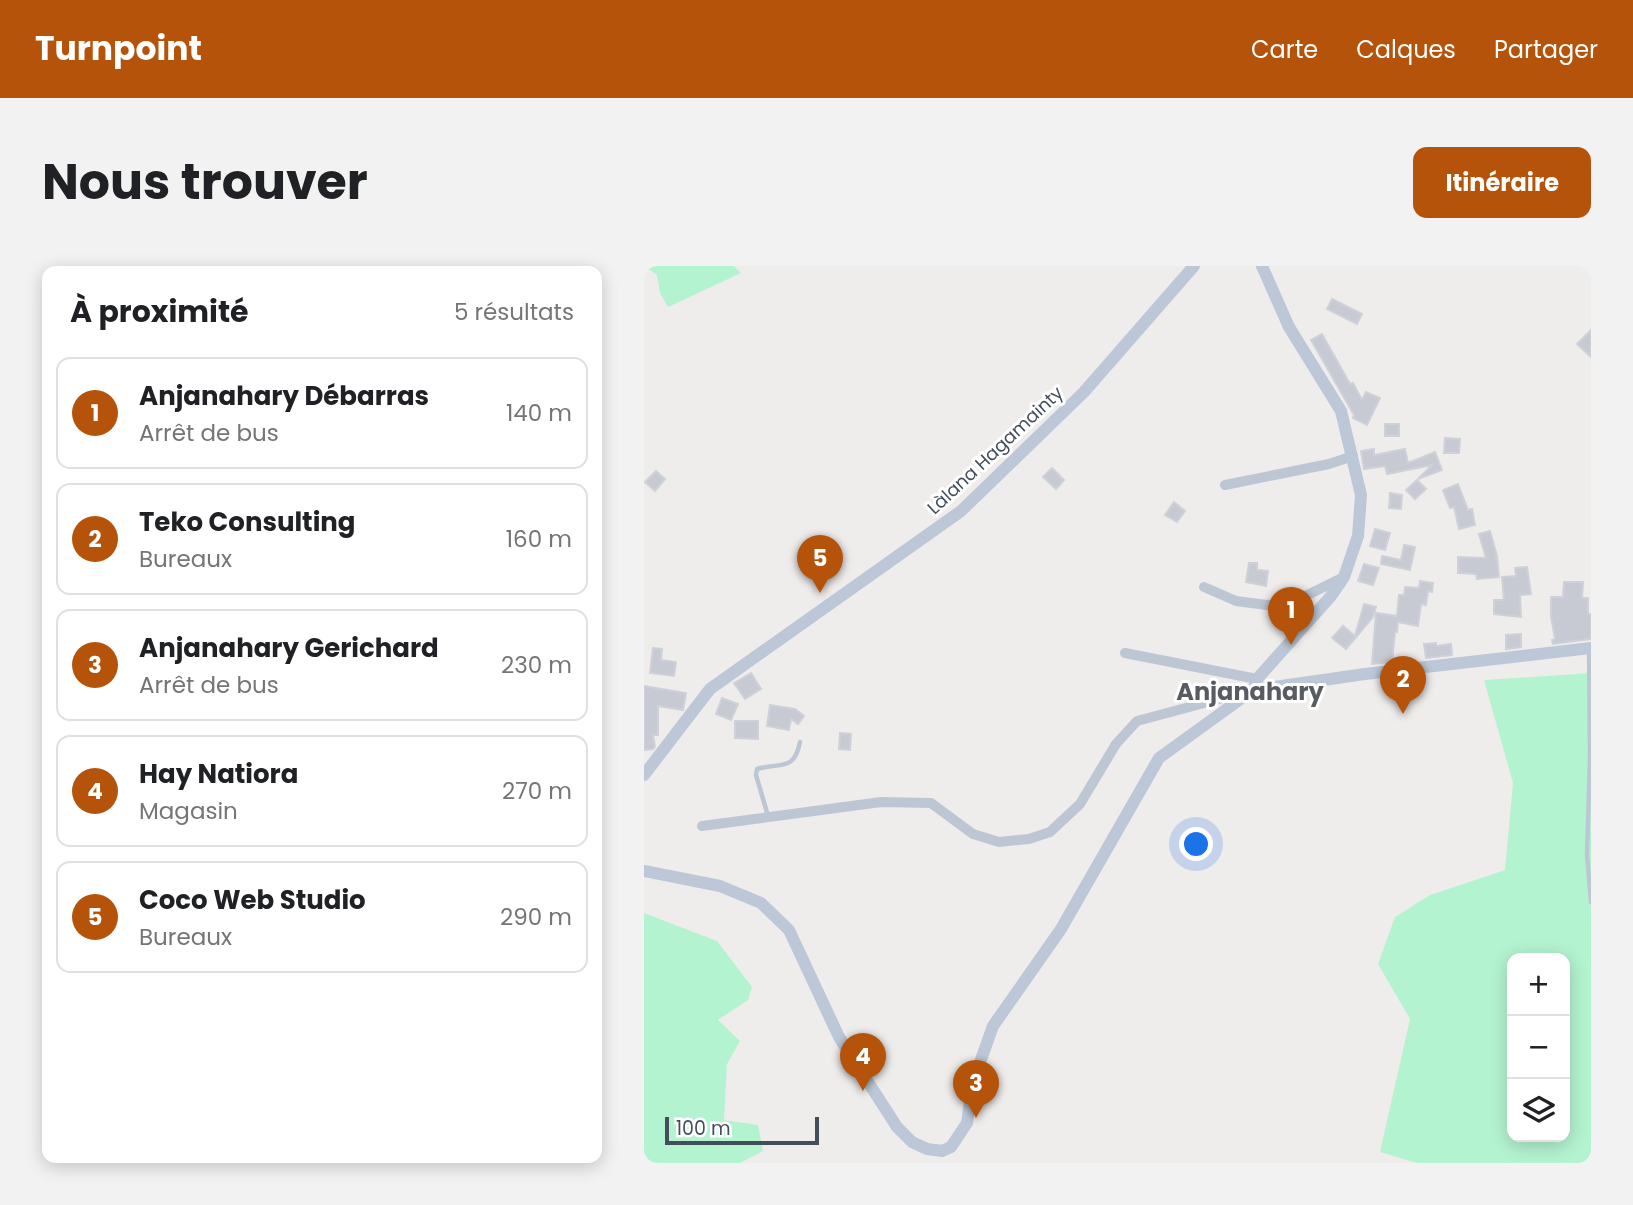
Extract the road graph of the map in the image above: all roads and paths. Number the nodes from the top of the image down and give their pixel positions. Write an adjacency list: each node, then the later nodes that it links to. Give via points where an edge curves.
1 (1194, 266): 11 (main road, Làlana Hagamainty, via 1084,392 961,511 710,689)
2 (1262, 266): 3 (main road, via 1289,327 1341,411)
3 (1353, 456): 4 (street); 5 (main road, via 1361,507 1358,536)
4 (1225, 485)
5 (1344, 577): 6 (street, via 1283,607 1236,601); 9 (main road)
6 (1204, 587)
7 (1590, 648): 9 (main road); 15 (lane, via 1587,855)
8 (1125, 653): 9 (street)
9 (1255, 684): 12 (street, via 1136,721 1116,744 1080,804 1050,832 1029,839 999,842 973,834 930,803 881,802); 14 (main road, via 1159,758 1061,929 993,1026 973,1082 967,1123 951,1147 942,1151 912,1142 897,1127 839,1037 789,930 761,904 720,886)
10 (800, 742): 12 (lane, via 790,764 757,769)
11 (644, 775)
12 (768, 816): 13 (street)
13 (702, 826)
14 (644, 871)
15 (1591, 902)

